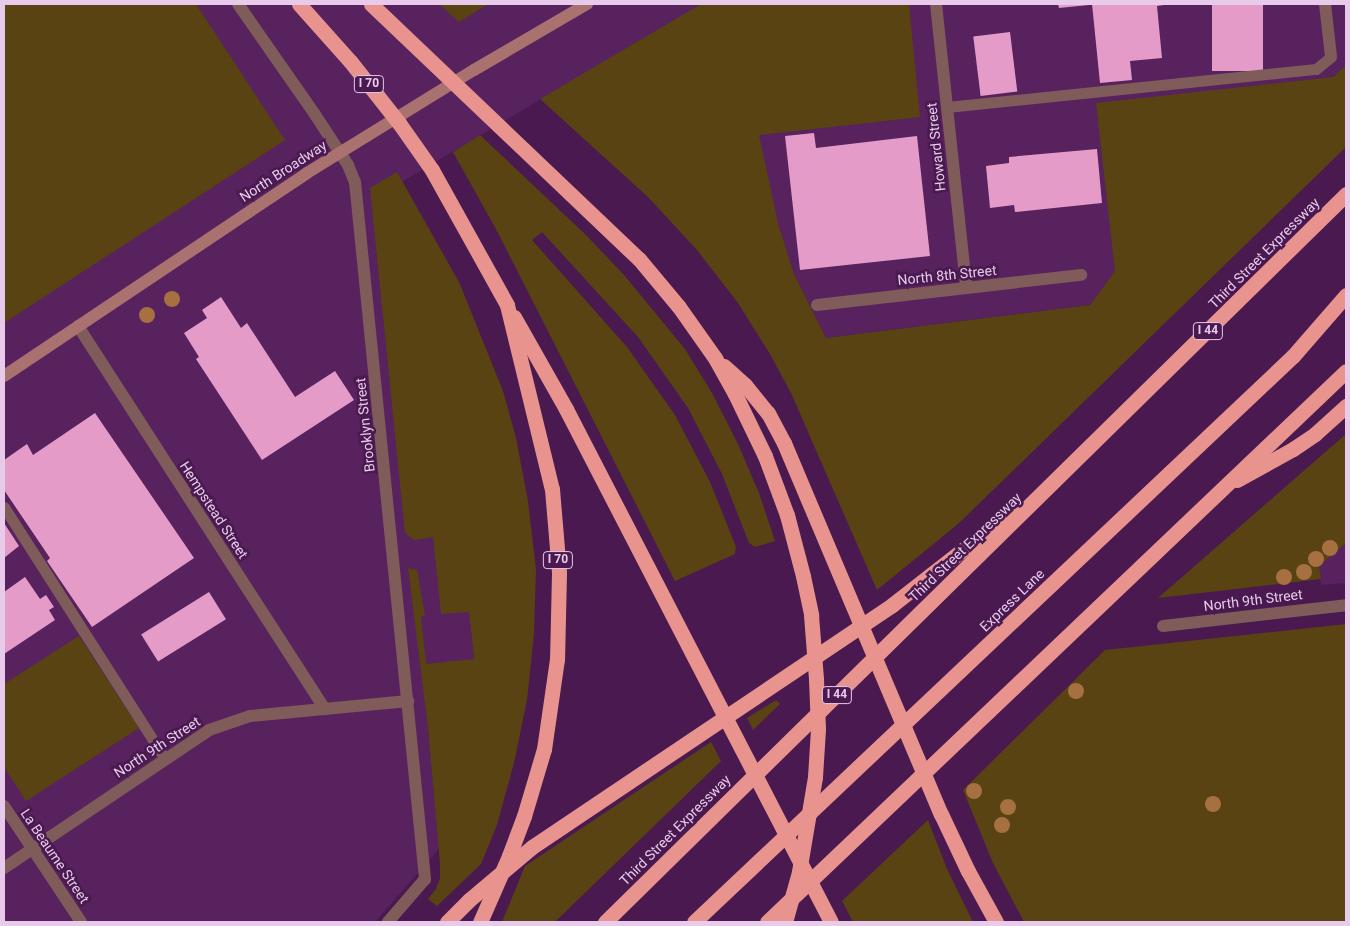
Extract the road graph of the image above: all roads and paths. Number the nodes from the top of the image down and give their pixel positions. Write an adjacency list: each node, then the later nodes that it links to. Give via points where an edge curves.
1 (238, 4): 9 (street, Brooklyn Street)
2 (299, 4): 15 (highway, I 70, via 350,61 432,170)
3 (372, 4): 19 (highway, via 639,259 680,307)
4 (587, 4): 9 (main road, North Broadway)
5 (936, 4): 8 (street, Howard Street)
6 (1325, 4): 7 (street)
7 (1331, 57): 8 (lane, via 1311,70)
8 (948, 107): 12 (street, Howard Street)
9 (340, 152): 17 (main road, North Broadway); 28 (street, Brooklyn Street, via 355,182)
10 (1346, 194): 23 (highway, Third Street Expressway / I 44)
11 (1081, 275): 12 (street, North 8th Street)
12 (966, 288): 14 (street, North 8th Street)
13 (1346, 295): 18 (highway, Express Lane)
14 (817, 304)
15 (507, 305): 34 (highway, via 566,409); 38 (highway, I 70, via 552,489 559,573 556,659 544,749 510,856)
16 (1346, 310): 18 (highway)
17 (78, 326): 21 (main road, North Broadway); 29 (street, Hempstead Street)
18 (1293, 356): 40 (highway, Express Lane)
19 (715, 358): 42 (highway, via 749,422 780,494 800,563 812,629 818,728 815,777 800,864); 43 (highway, via 745,385 768,413 784,443 942,814)
20 (1346, 371): 24 (highway)
21 (4, 376)
22 (1346, 406): 24 (highway, via 1293,450)
23 (1069, 467): 37 (highway, via 892,605 532,847); 39 (highway, Third Street Expressway / I 44)
24 (1224, 486): 41 (highway)
25 (4, 507): 30 (lane)
26 (1346, 605): 27 (street, North 9th Street)
27 (1163, 626)
28 (408, 701): 29 (street, North 9th Street); 36 (street, Brooklyn Street, via 425,879)
29 (325, 709): 30 (street, North 9th Street, via 250,716 209,730)
30 (165, 759): 32 (street, North 9th Street)
31 (4, 806): 32 (street, La Beaume Street)
32 (32, 849): 33 (street, North 9th Street); 35 (street, La Beaume Street)
33 (4, 868)
34 (830, 921)
35 (82, 922)
36 (388, 922)
37 (447, 922)
38 (480, 922)
39 (605, 922)
40 (694, 922)
41 (767, 922)
42 (785, 922)
43 (996, 922)

